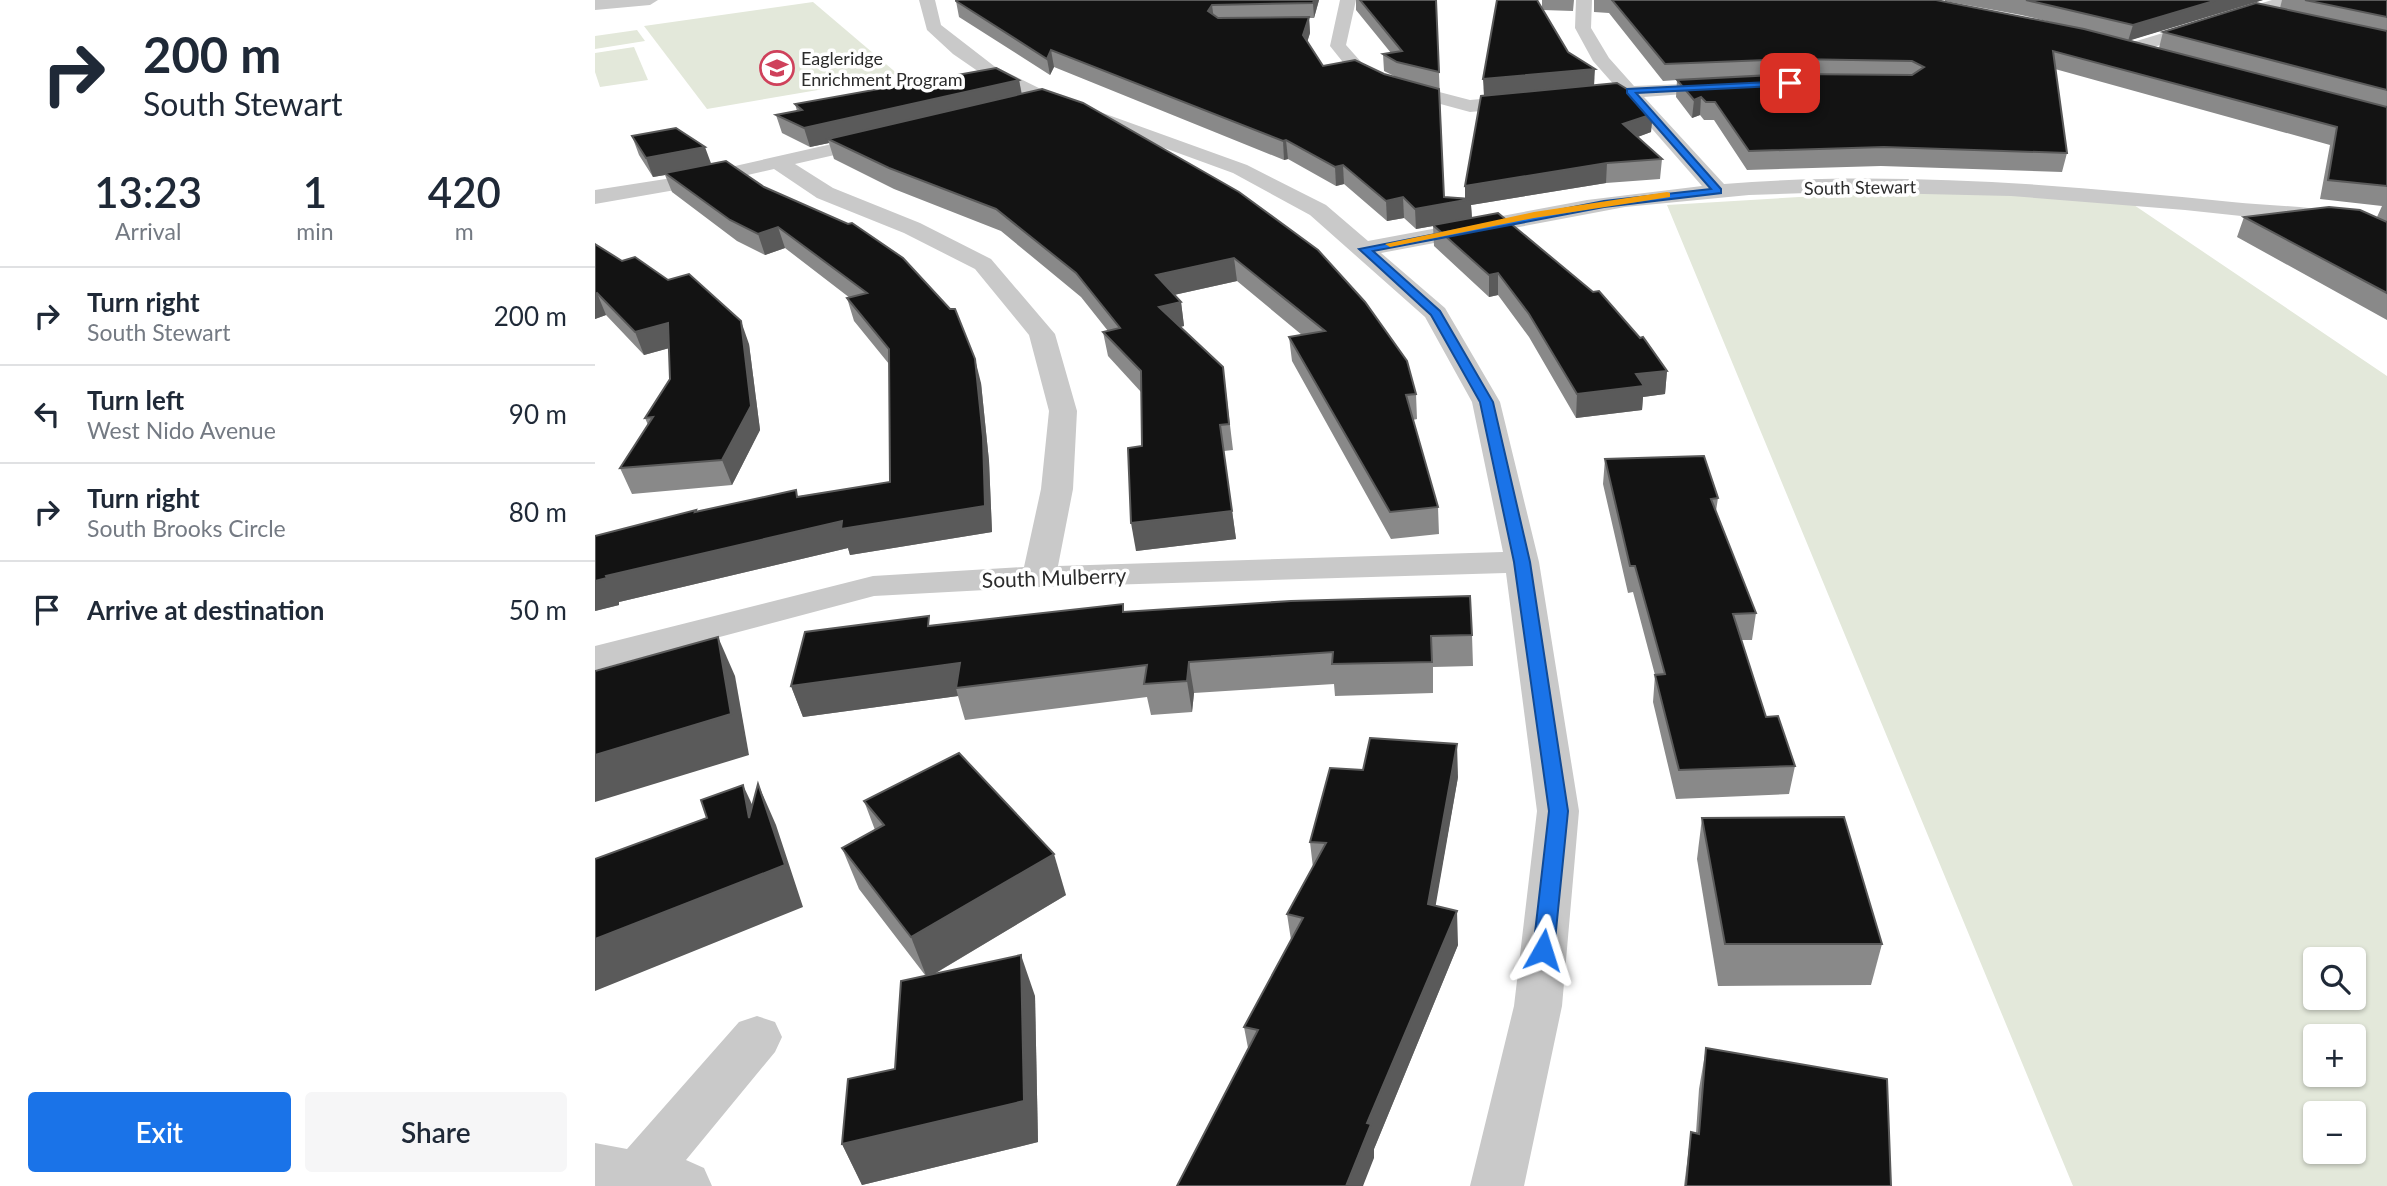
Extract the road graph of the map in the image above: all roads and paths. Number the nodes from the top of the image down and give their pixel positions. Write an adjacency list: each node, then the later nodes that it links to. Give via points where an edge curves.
1 (650, 0): 6 (street)
2 (927, 0): 22 (street, via 933,27 1032,103 1149,134 1240,169 1318,211)
3 (1349, 0): 10 (street)
4 (1584, 0): 14 (street, via 1583,28 1602,61)
5 (2288, 0): 7 (street)
6 (595, 5)
7 (2249, 11): 8 (street); 11 (street)
8 (2289, 20)
9 (1322, 25): 10 (street)
10 (1341, 25): 16 (street, via 1338,46 1356,67 1391,85 1470,106)
11 (2120, 48): 12 (street)
12 (2165, 60)
13 (1749, 85): 14 (street)
14 (1630, 91): 15 (street); 19 (street)
15 (1565, 97)
16 (1538, 100)
17 (898, 135): 18 (street)
18 (779, 163): 20 (street); 24 (street, via 825,193 912,228 983,264 1042,334 1063,411 1057,489)
19 (1718, 191): 21 (street, South Stewart, via 1872,186 2049,190 2359,222); 22 (street, South Stewart, via 1604,204)
20 (595, 197)
21 (2387, 238)
22 (1365, 249): 23 (street, via 1436,313 1486,402)
23 (1522, 562): 24 (street, South Mulberry); 28 (street, via 1558,811 1538,1006)
24 (1039, 577): 25 (street, South Mulberry, via 873,586)
25 (595, 658)
26 (757, 1037): 27 (street)
27 (639, 1177)
28 (1497, 1186)

